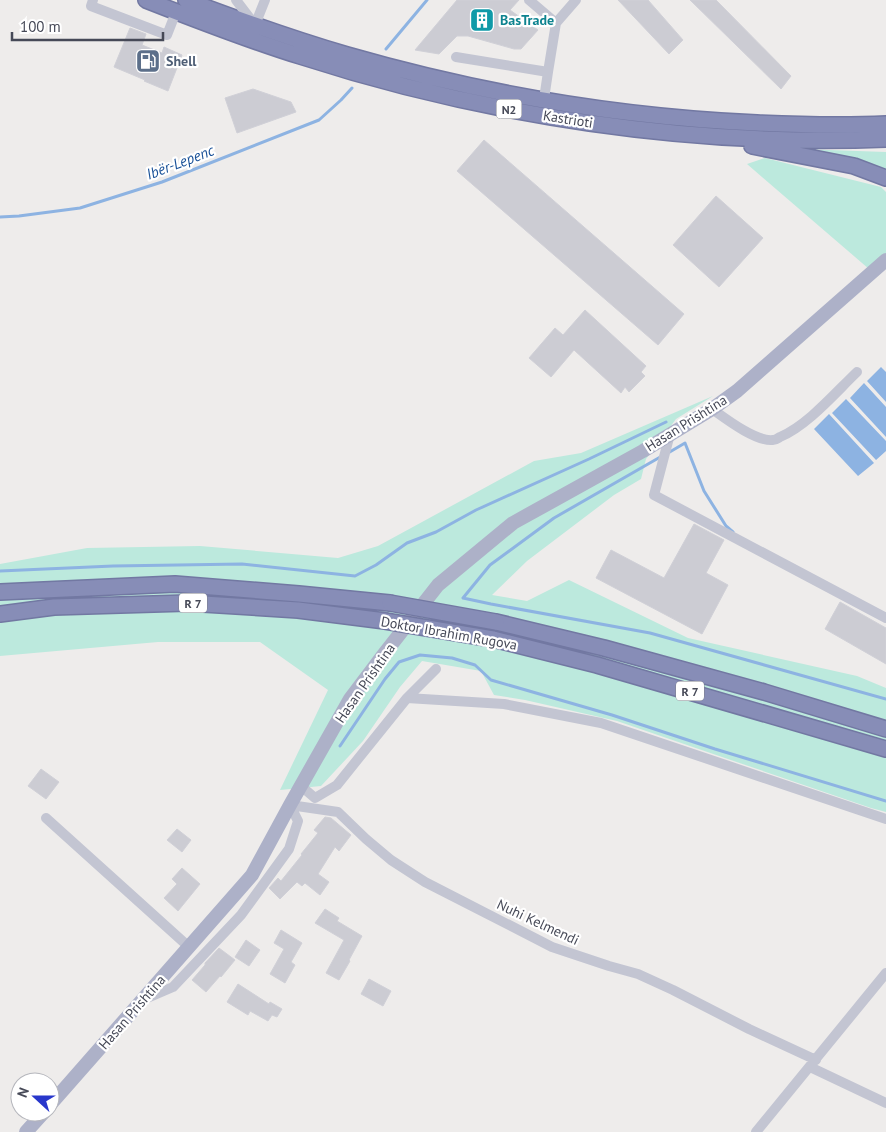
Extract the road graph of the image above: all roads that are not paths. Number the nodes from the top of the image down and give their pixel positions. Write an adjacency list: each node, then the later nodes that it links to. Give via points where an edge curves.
1 (93, 0): 7 (street, via 91,6 167,35)
2 (146, 0): 7 (highway, Kastrioti / N2)
3 (236, 0): 9 (street)
4 (265, 0): 9 (street)
5 (530, 0): 8 (street)
6 (576, 0): 8 (street)
7 (181, 6): 9 (highway, Kastrioti / N2); 14 (highway, Kastrioti / N2, via 237,35 392,83 489,105)
8 (556, 23): 11 (street)
9 (255, 26): 12 (highway, Kastrioti / N2, via 396,68 492,91)
10 (456, 57): 11 (street)
11 (548, 72): 12 (street)
12 (544, 99): 13 (highway, Kastrioti / N2, via 684,119 783,124)
13 (882, 123)
14 (684, 134): 15 (highway, Kastrioti / N2, via 782,140); 16 (highway, via 836,162)
15 (886, 139)
16 (886, 178)
17 (886, 260): 19 (main road, Hasan Prishtina, via 737,391)
18 (857, 372): 19 (street, via 797,428 773,440 756,437)
19 (712, 409): 20 (main road, Hasan Prishtina)
20 (670, 434): 23 (street, via 654,496); 28 (main road, Hasan Prishtina, via 513,523 438,585 350,699)
21 (0, 592): 26 (highway, Doktor Ibrahim Rugova / R 7, bridge, via 175,584 390,603 496,622 604,648)
22 (0, 614): 27 (highway, Doktor Ibrahim Rugova / R 7, bridge, via 54,607 187,603 298,610 385,621 492,639 606,667)
23 (886, 618)
24 (436, 669): 25 (street)
25 (408, 698): 28 (street, via 337,785 315,798); 31 (street, via 504,704 601,723)
26 (886, 730)
27 (886, 749)
28 (301, 786): 29 (main road, Hasan Prishtina)
29 (290, 805): 32 (main road, Hasan Prishtina, via 252,875); 34 (street, via 298,821 289,849 241,915 173,987); 35 (street, Nuhi Kelmendi, via 338,812 391,860 425,882 552,947 638,974 673,990)
30 (46, 818): 32 (street)
31 (886, 819)
32 (189, 947): 34 (main road, Hasan Prishtina)
33 (886, 973): 35 (street)
34 (142, 1000): 36 (main road, Hasan Prishtina)
35 (813, 1064): 37 (street, Nuhi Kelmendi); 40 (street)
36 (60, 1094)
37 (886, 1103)
38 (35, 1122): 39 (main road)
39 (26, 1132)
40 (756, 1132)

